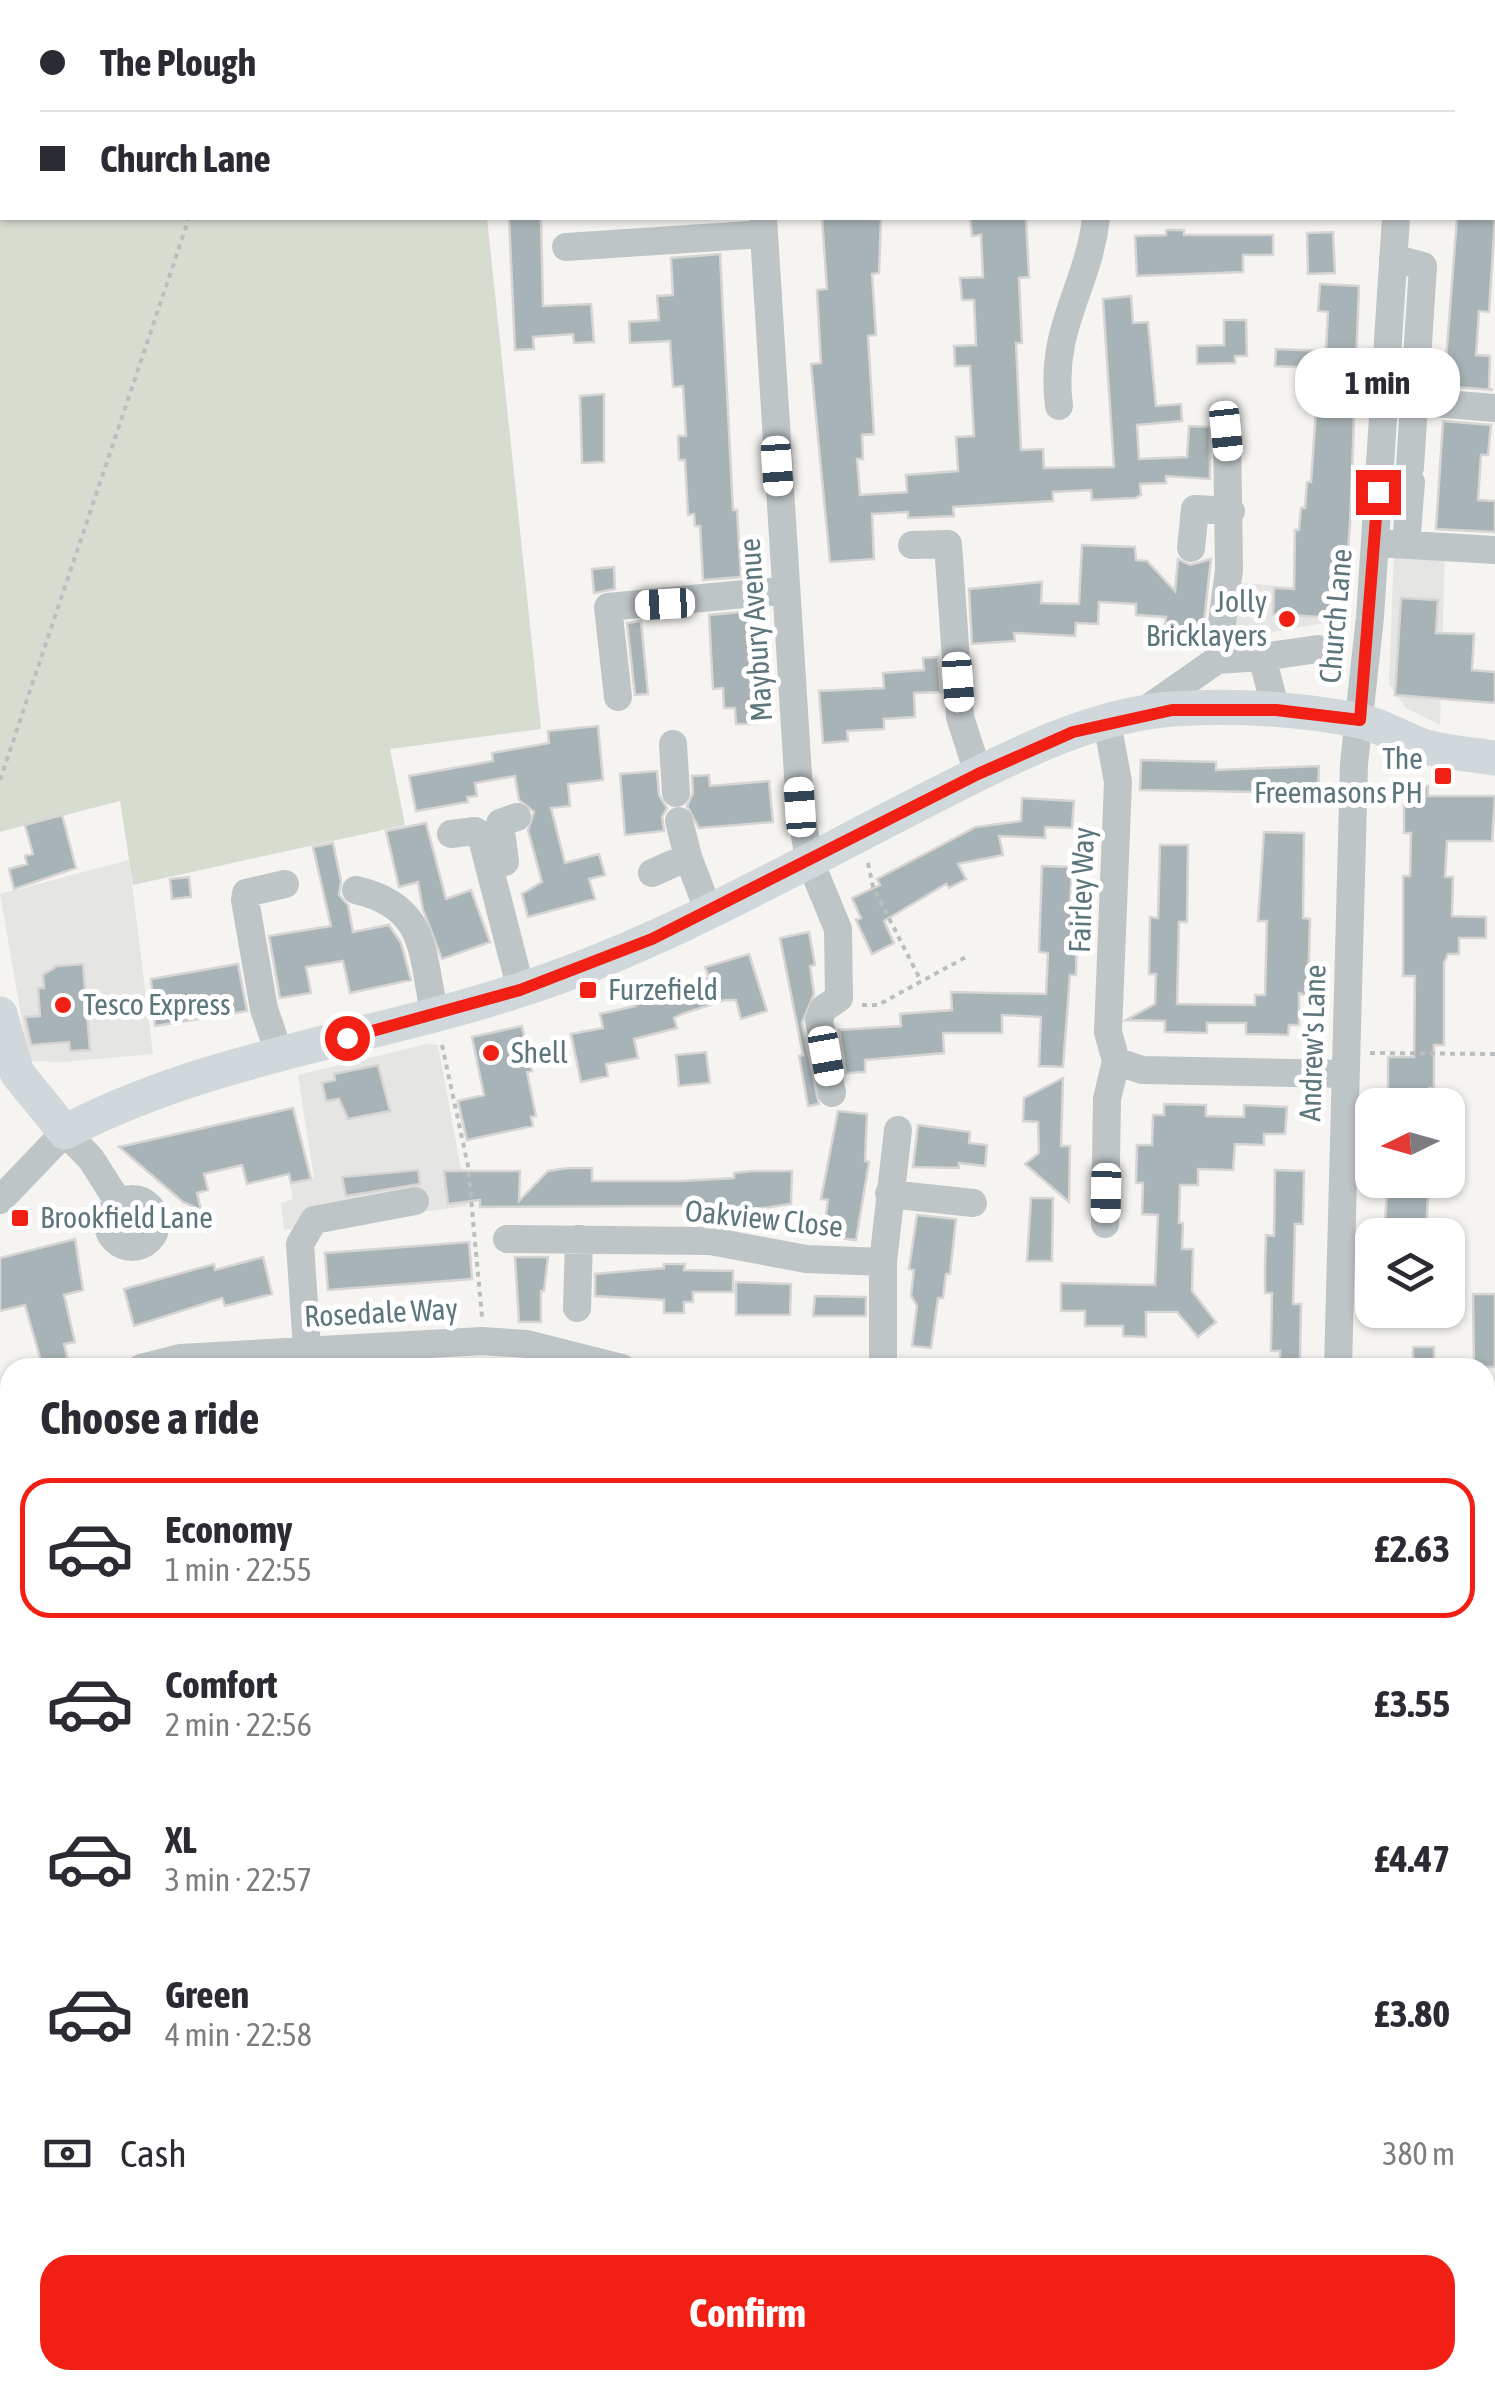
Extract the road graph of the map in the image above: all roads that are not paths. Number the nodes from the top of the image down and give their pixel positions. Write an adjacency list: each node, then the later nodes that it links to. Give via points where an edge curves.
1 (1096, 220): 8 (street, via 1058,343)
2 (1396, 220): 5 (street, Church Lane)
3 (763, 226): 4 (street); 17 (street, Maybury Avenue)
4 (566, 246)
5 (1393, 258): 6 (street, Church Lane); 7 (street, via 1423,266)
6 (1384, 399): 7 (street); 12 (street, Church Lane)
7 (1414, 402): 9 (street); 13 (street)
8 (1058, 406)
9 (1495, 408)
10 (1226, 431): 11 (street)
11 (1230, 511): 15 (street, via 1195,509); 20 (street)
12 (1375, 543): 13 (street); 24 (street, Church Lane)
13 (1406, 545): 16 (street)
14 (912, 546): 27 (street, via 948,544 960,717)
15 (1191, 548)
16 (1495, 550)
17 (786, 590): 21 (street, via 608,607); 33 (street, Maybury Avenue)
18 (1318, 648): 19 (street)
19 (1262, 658): 20 (street); 22 (street)
20 (1217, 660): 23 (street)
21 (618, 697)
22 (1276, 710): 23 (main road, via 1172,710); 24 (main road)
23 (1122, 719): 27 (main road); 42 (street, Fairley Way, via 1108,1032)
24 (1360, 720): 26 (main road, via 1424,746); 43 (street, Andrew's Lane)
25 (672, 744): 28 (street)
26 (1495, 758)
27 (978, 774): 33 (main road)
28 (676, 792)
29 (518, 817): 38 (street, via 498,829)
30 (678, 821): 32 (street)
31 (451, 834): 38 (street, via 481,835)
32 (688, 857): 34 (street); 37 (street)
33 (809, 859): 37 (main road); 44 (street, via 838,928 831,1003 820,1020)
34 (652, 873)
35 (285, 884): 41 (street, via 246,893 264,1009)
36 (356, 890): 40 (street, via 406,910)
37 (709, 912): 38 (main road)
38 (529, 987): 40 (main road)
39 (0, 1014): 46 (main road, via 17,1073)
40 (436, 1016): 41 (main road)
41 (280, 1054): 46 (main road, via 145,1094)
42 (1116, 1061): 43 (street, via 1142,1070); 52 (street, Fairley Way, via 1107,1098)
43 (1345, 1064): 61 (street, Andrew's Lane)
44 (832, 1092)
45 (898, 1130): 47 (street, Oakview Close)
46 (65, 1132): 48 (street); 50 (street)
47 (889, 1194): 51 (street); 55 (street, Oakview Close)
48 (0, 1200)
49 (416, 1201): 57 (street, via 314,1220 300,1244)
50 (119, 1202)
51 (972, 1203)
52 (1105, 1224)
53 (506, 1239): 54 (street, Oakview Close)
54 (579, 1239): 55 (street, Oakview Close, via 722,1242 806,1258); 56 (street)
55 (883, 1262): 60 (street, Oakview Close)
56 (578, 1308)
57 (320, 1355): 58 (street, Rosedale Way); 59 (street, Rosedale Way, via 482,1341 527,1344)
58 (180, 1358)
59 (573, 1358)
60 (883, 1358)
61 (1338, 1358)

